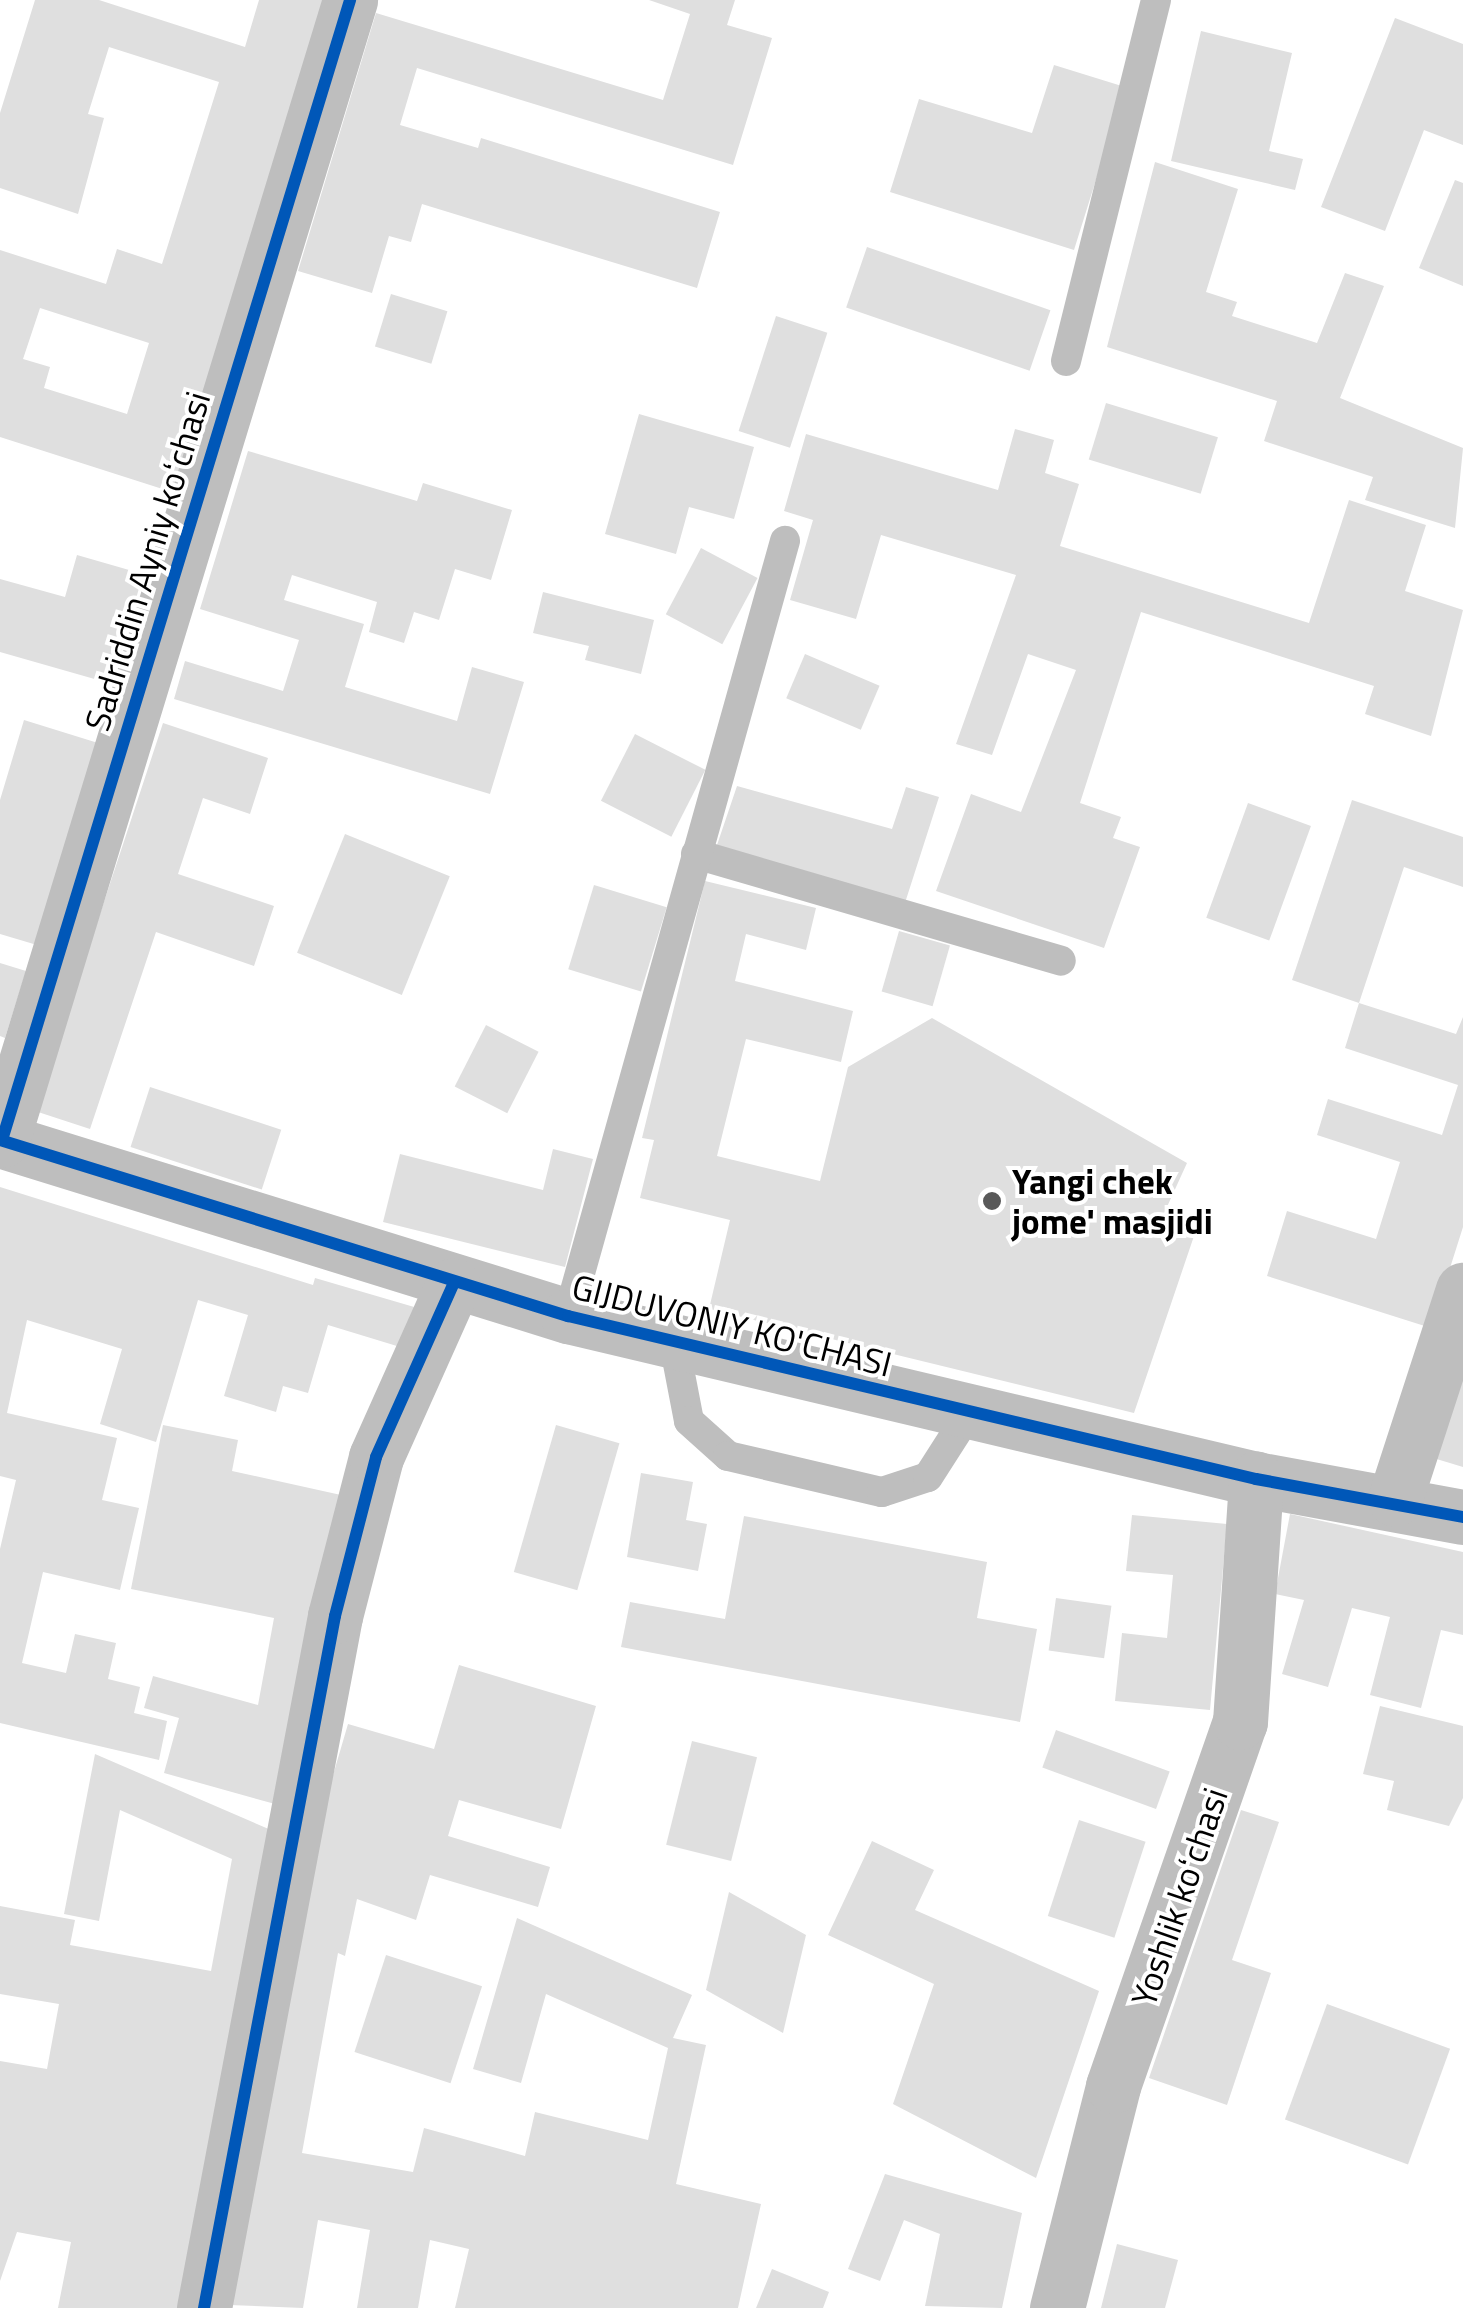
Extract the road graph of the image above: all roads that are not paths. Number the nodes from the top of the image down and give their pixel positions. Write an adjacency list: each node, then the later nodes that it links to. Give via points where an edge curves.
1 (350, 0): 7 (street, Sadriddin Ayniy koʻchasi)
2 (1156, 0): 3 (lane)
3 (1066, 361)
4 (785, 541): 5 (lane)
5 (696, 854): 6 (lane); 10 (lane)
6 (1061, 961)
7 (1, 1140): 8 (street, GIJDUVONIY KO'CHASI)
8 (453, 1285): 10 (street, GIJDUVONIY KO'CHASI); 16 (street, via 376,1457 335,1616)
9 (1463, 1290): 14 (street)
10 (568, 1316): 11 (street, GIJDUVONIY KO'CHASI)
11 (674, 1343): 12 (street, GIJDUVONIY KO'CHASI); 12 (lane, via 689,1420 728,1456 882,1492 928,1477)
12 (969, 1413): 13 (street, GIJDUVONIY KO'CHASI)
13 (1256, 1480): 14 (street, GIJDUVONIY KO'CHASI); 17 (street, Yoshlik koʻchasi, via 1240,1722 1114,2086)
14 (1394, 1498): 15 (street, GIJDUVONIY KO'CHASI)
15 (1463, 1517)
16 (204, 2308)
17 (1057, 2308)

